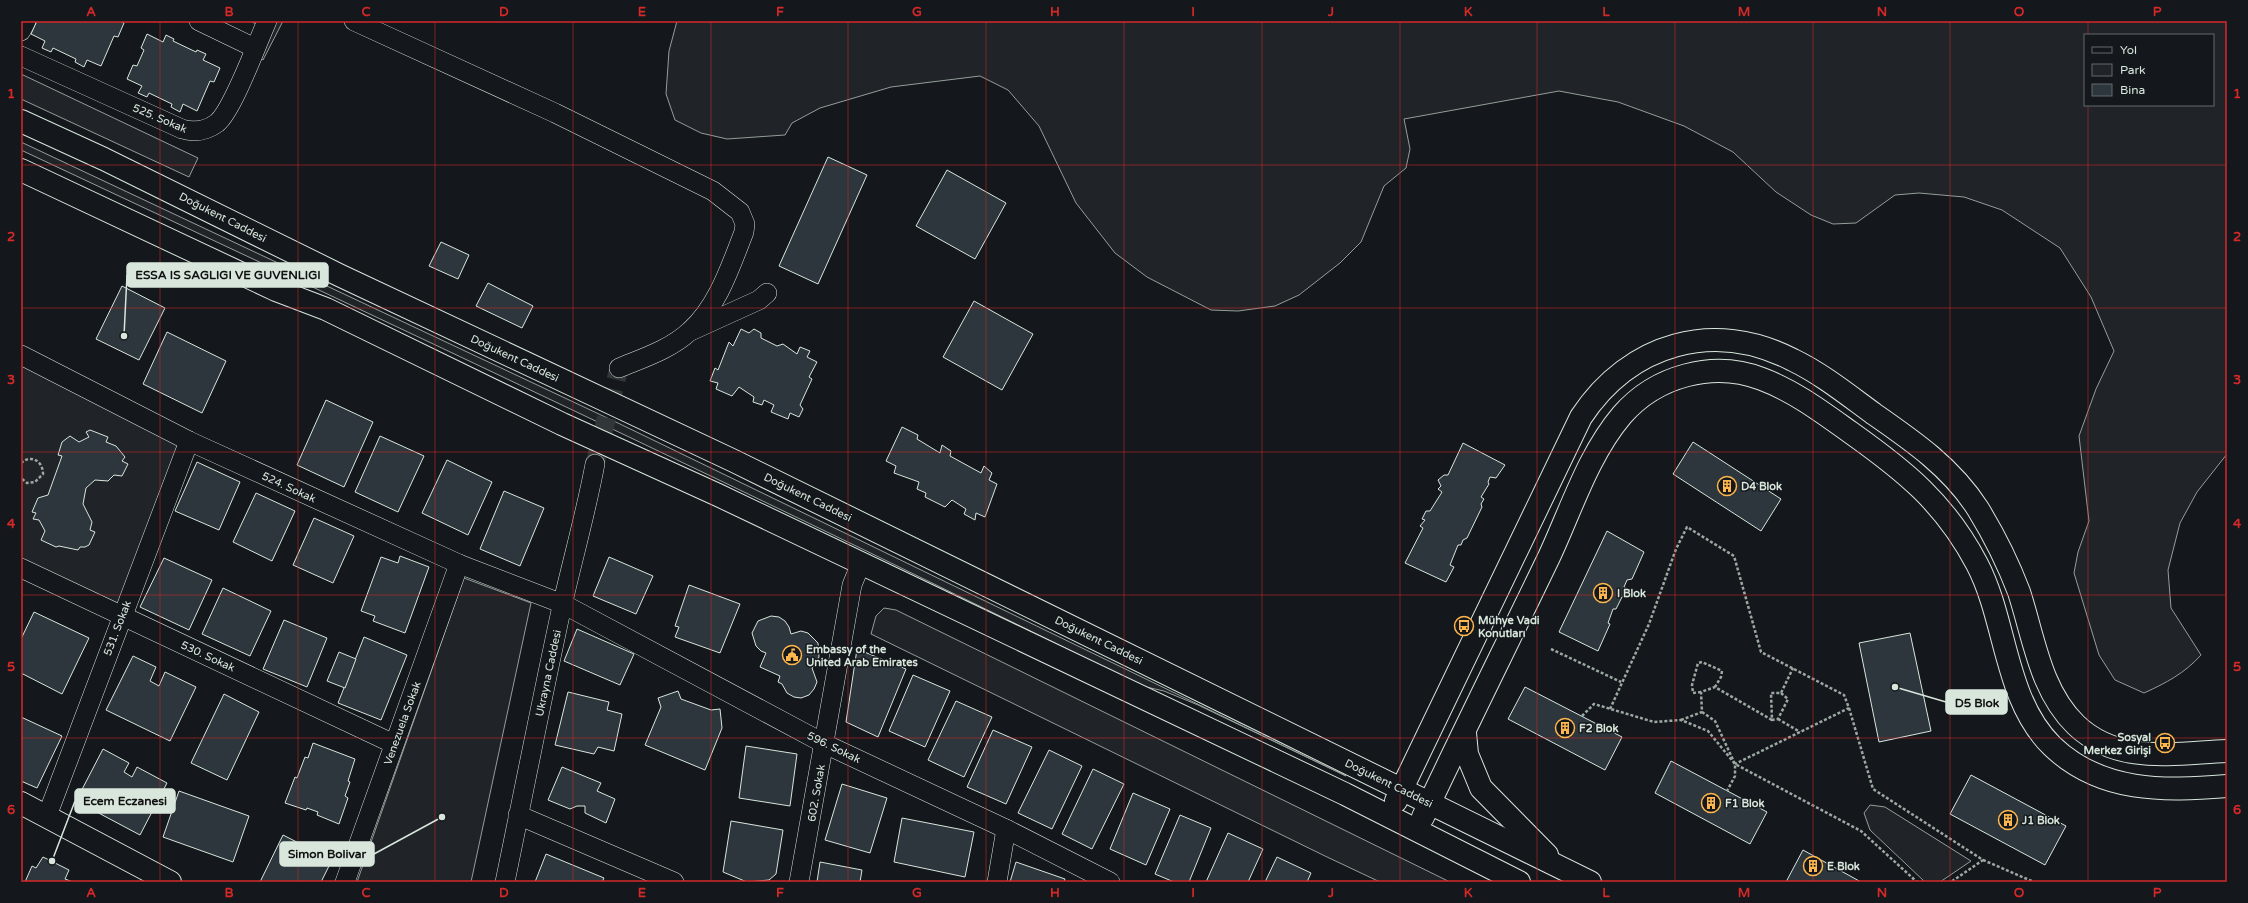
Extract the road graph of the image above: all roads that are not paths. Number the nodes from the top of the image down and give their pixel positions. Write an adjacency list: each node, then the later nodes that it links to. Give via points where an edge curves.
1 (26, 21): 5 (street)
2 (199, 21): 6 (street)
3 (267, 21): 6 (street, 525. Sokak)
4 (354, 21): 11 (street, via 555,113 713,191 734,205 744,219 744,232 726,276 702,318)
5 (21, 31)
6 (255, 48): 7 (street, 525. Sokak, via 224,115 211,127 198,131 182,130)
7 (21, 56)
8 (21, 121): 28 (main road, Doğukent Caddesi, via 339,275 734,461)
9 (21, 170): 16 (main road, via 276,290 326,309 562,424)
10 (767, 293): 11 (street, via 759,300)
11 (690, 331): 13 (street, via 669,345)
12 (21, 355): 14 (street, 524. Sokak)
13 (619, 368)
14 (189, 441): 17 (street, 524. Sokak); 20 (street, 531. Sokak)
15 (594, 464): 19 (street, Ukrayna Caddesi)
16 (861, 563): 23 (street, 602. Sokak, via 852,585); 33 (main road, via 1345,794)
17 (458, 564): 19 (street, 524. Sokak); 22 (street, Venezuela Sokak)
18 (21, 568): 20 (street, 530. Sokak)
19 (563, 604): 23 (street, 596. Sokak); 31 (street, Ukrayna Caddesi)
20 (122, 615): 22 (street, 530. Sokak); 32 (street, 531. Sokak)
21 (1465, 733): 27 (main road, via 1592,463 1611,429 1631,406 1658,386 1688,374 1726,372 1752,376 1792,393 1867,444 1909,476 1932,498 1949,519 1983,575 1996,610 2015,682 2039,729 2052,745 2090,773 2118,784); 30 (main road); 36 (main road, via 1467,754 1481,788)
22 (394, 744): 38 (street, Venezuela Sokak)
23 (825, 744): 34 (street, 596. Sokak); 41 (street, 602. Sokak)
24 (2227, 751): 25 (main road)
25 (2176, 754): 27 (main road); 28 (main road, via 2149,755 2125,752 2100,742 2077,726 2058,704 2045,678 2010,568 1992,532 1960,484 1935,458 1837,387 1794,360 1752,345 1716,340 1678,344 1647,356 1605,385 1588,406)
26 (2227, 786): 27 (main road)
27 (2179, 788)
28 (1402, 789): 30 (main road, Doğukent Caddesi); 33 (main road)
29 (21, 803): 32 (main road)
30 (1429, 803): 35 (main road); 36 (main road, Doğukent Caddesi)
31 (518, 815): 39 (street, Ukrayna Caddesi); 40 (street)
32 (47, 816): 37 (main road)
33 (1388, 817): 35 (main road)
34 (1006, 830): 42 (street); 43 (street, 596. Sokak)
35 (1417, 831): 44 (main road)
36 (1559, 868): 45 (main road, Doğukent Caddesi)
37 (170, 882)
38 (345, 882)
39 (505, 882)
40 (674, 882)
41 (799, 882)
42 (997, 882)
43 (1110, 882)
44 (1519, 882)
45 (1590, 882)

